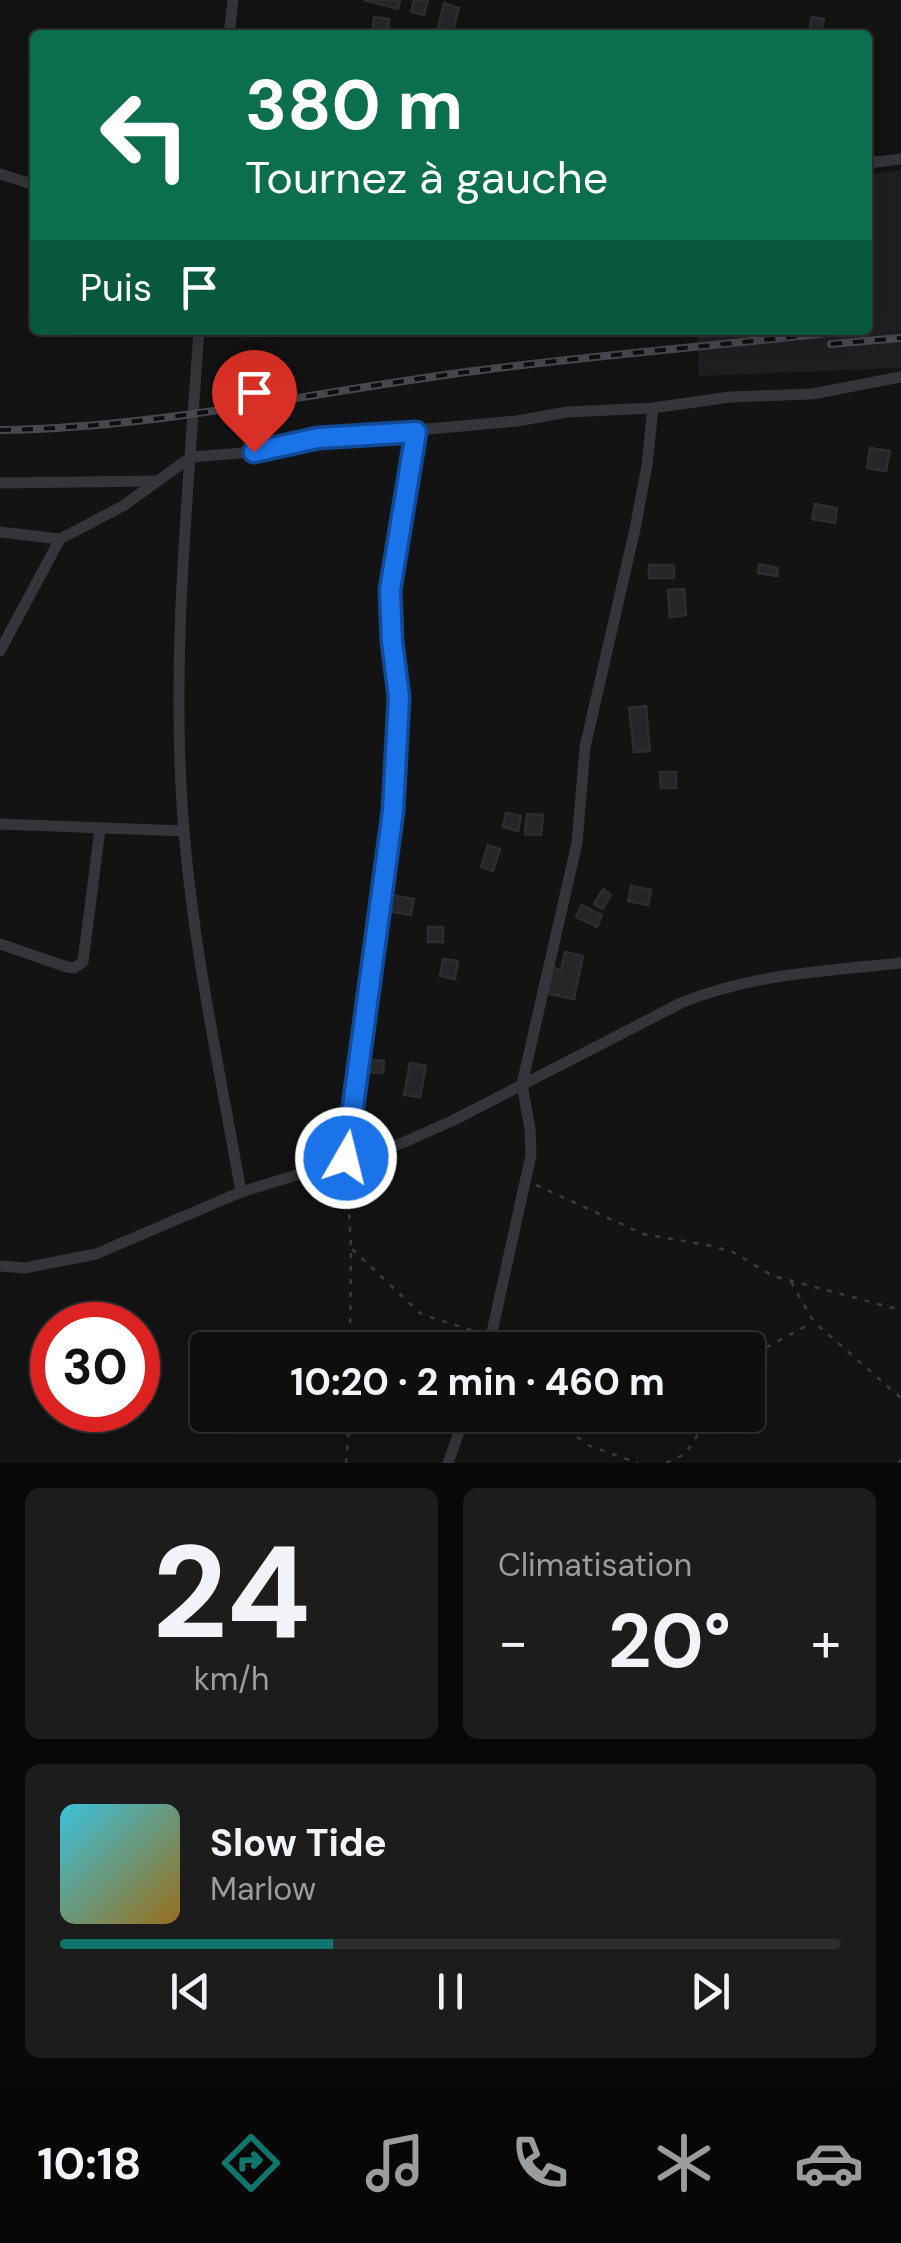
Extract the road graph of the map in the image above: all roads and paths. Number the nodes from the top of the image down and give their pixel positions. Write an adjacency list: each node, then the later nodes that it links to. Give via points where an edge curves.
1 (233, 0): 2 (street)
2 (229, 30)
3 (901, 159): 4 (street)
4 (872, 163)
5 (0, 174): 6 (street)
6 (30, 183)
7 (199, 335): 11 (street)
8 (901, 377): 9 (street, via 812,394 730,396)
9 (653, 408): 10 (street); 22 (street, via 635,529 585,747 577,843)
10 (416, 432): 11 (street); 23 (street, via 390,590 399,697 393,811)
11 (191, 457): 12 (street); 19 (street, via 181,656)
12 (158, 481): 13 (street); 15 (street)
13 (0, 483)
14 (0, 532): 15 (street)
15 (60, 538): 16 (street)
16 (0, 651)
17 (0, 824): 18 (street)
18 (100, 829): 19 (street); 20 (street, via 83,962 58,965)
19 (184, 831): 25 (street)
20 (0, 944)
21 (901, 963): 22 (street, via 786,974 715,989)
22 (522, 1084): 23 (street, via 402,1142); 24 (street, via 530,1129)
23 (346, 1158): 25 (street); 26 (path)
24 (528, 1181): 28 (path, via 643,1234 733,1252); 33 (street)
25 (241, 1192): 27 (street, via 96,1254 25,1268)
26 (351, 1248): 31 (path); 32 (path, via 421,1314)
27 (0, 1266)
28 (790, 1281): 29 (path); 30 (path)
29 (901, 1310)
30 (814, 1322): 34 (path); 35 (path)
31 (350, 1332)
32 (477, 1332)
33 (491, 1332)
34 (765, 1348)
35 (901, 1398)
36 (349, 1432): 40 (path)
37 (459, 1432): 41 (street)
38 (570, 1432): 42 (path)
39 (700, 1432): 43 (path, via 686,1454)
40 (346, 1463)
41 (448, 1463)
42 (638, 1463)
43 (666, 1463)

